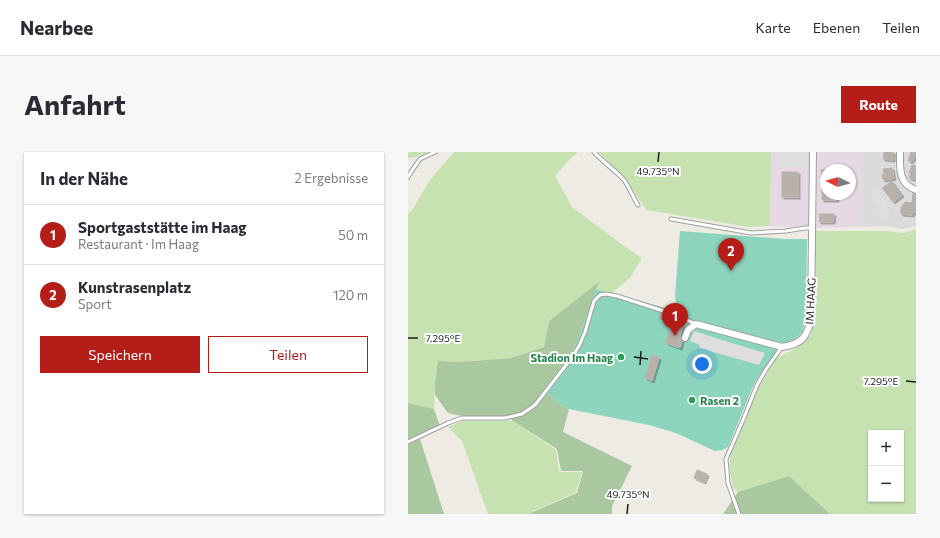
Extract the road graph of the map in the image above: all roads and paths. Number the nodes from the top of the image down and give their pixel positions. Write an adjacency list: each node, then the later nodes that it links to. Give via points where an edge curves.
1 (435, 152): 5 (lane, via 420,159)
2 (594, 152): 7 (lane, via 625,182)
3 (813, 152): 9 (street, IM HAAG)
4 (900, 152): 6 (street, via 902,178 906,185)
5 (408, 177)
6 (916, 190)
7 (638, 205)
8 (671, 219): 9 (lane, via 751,233)
9 (812, 228): 12 (street, IM HAAG, via 809,330 805,337 794,345)
10 (696, 324): 11 (street, via 688,330); 12 (street); 13 (lane, via 624,298 600,295 594,301 579,346 535,405 522,414 505,418 462,418)
11 (685, 338)
12 (782, 347): 14 (lane, via 757,385 726,459 728,483)
13 (408, 442)
14 (739, 514)

